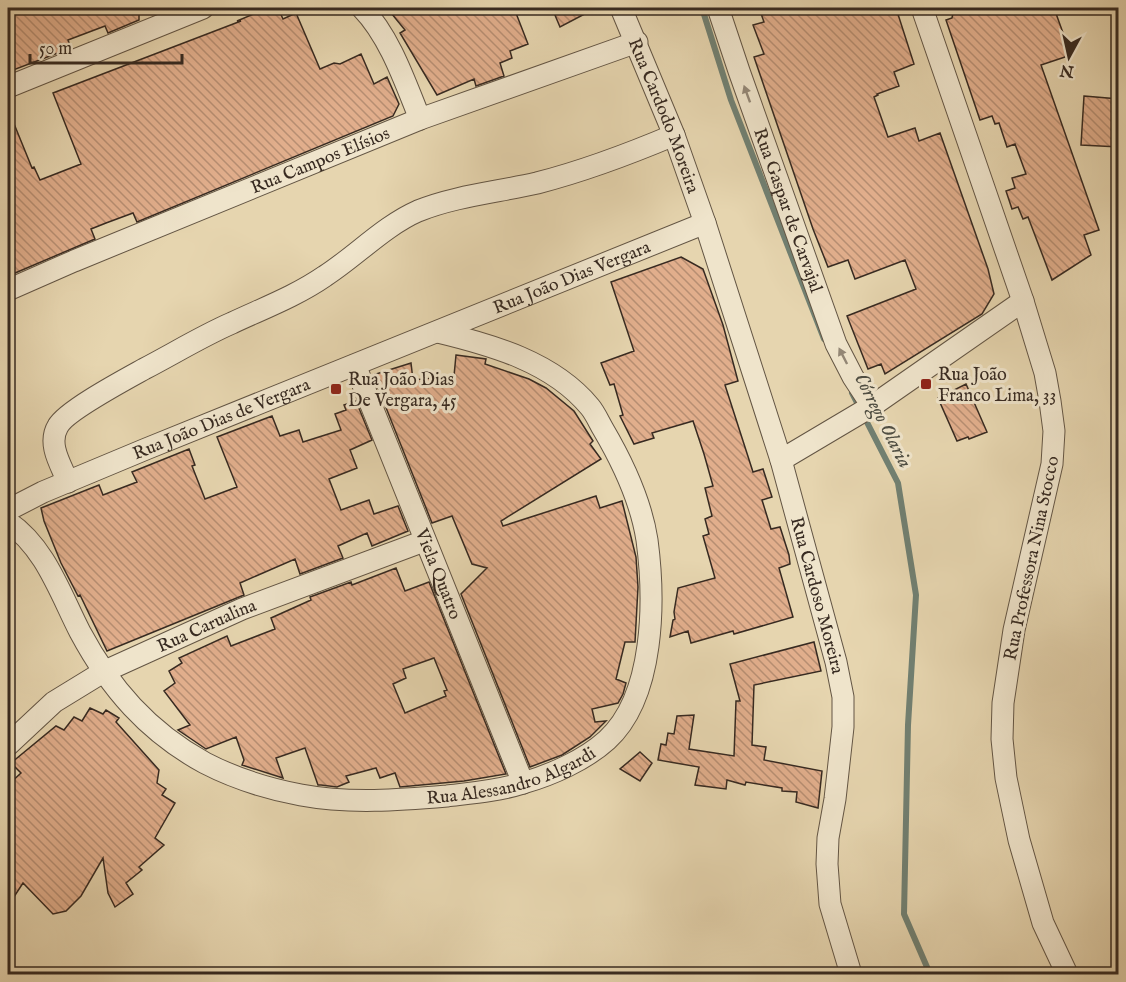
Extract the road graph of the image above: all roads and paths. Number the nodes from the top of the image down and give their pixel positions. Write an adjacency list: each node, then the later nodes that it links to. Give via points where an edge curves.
1 (203, 8): 7 (street)
2 (362, 8): 8 (street, via 388,47)
3 (621, 8): 6 (street, Rua Cardodo Moreira)
4 (718, 8): 15 (street, Rua Gaspar de Carvajal, one-way to 4, via 836,344)
5 (922, 8): 12 (street, Rua Professora Nina Stocco)
6 (637, 42): 8 (street, Rua Campos Elísios); 9 (street, Rua Cardodo Moreira)
7 (8, 87)
8 (420, 119): 11 (street, Rua Campos Elísios)
9 (674, 135): 10 (street, Rua Cardodo Moreira); 17 (street, via 569,175 450,202 418,211 394,224 325,277 124,380 65,417 54,437 55,451)
10 (705, 224): 13 (street, Rua João Dias Vergara); 16 (street, Rua Cardoso Moreira)
11 (8, 290)
12 (1023, 301): 15 (street); 25 (street, Rua Professora Nina Stocco, via 1045,373 1054,449 1048,491 1014,630 1002,739 1022,850 1043,923)
13 (438, 332): 14 (street, Rua João Dias de Vergara); 23 (street, Rua Alessandro Algardi, via 516,356 560,378 590,407 633,488 646,538 649,632 644,675 629,711 608,739 574,762)
14 (355, 364): 17 (street, Rua João Dias de Vergara); 20 (street, Viela Quatro)
15 (868, 409): 16 (street)
16 (782, 460): 24 (street, Rua Cardoso Moreira, via 843,697 840,767 827,864 830,904)
17 (68, 482): 18 (street, Rua João Dias de Vergara)
18 (8, 510)
19 (8, 522): 21 (street, Rua Alessandro Algardi, via 29,539 42,557)
20 (424, 541): 21 (street, Rua Carualina, via 242,609); 23 (street, Viela Quatro)
21 (103, 672): 22 (street, Rua Carualina, via 54,702); 23 (street, Rua Alessandro Algardi, via 160,735 207,763 254,782 302,795 361,800 418,798 479,793)
22 (8, 745)
23 (523, 783)
24 (851, 975)
25 (1067, 975)

